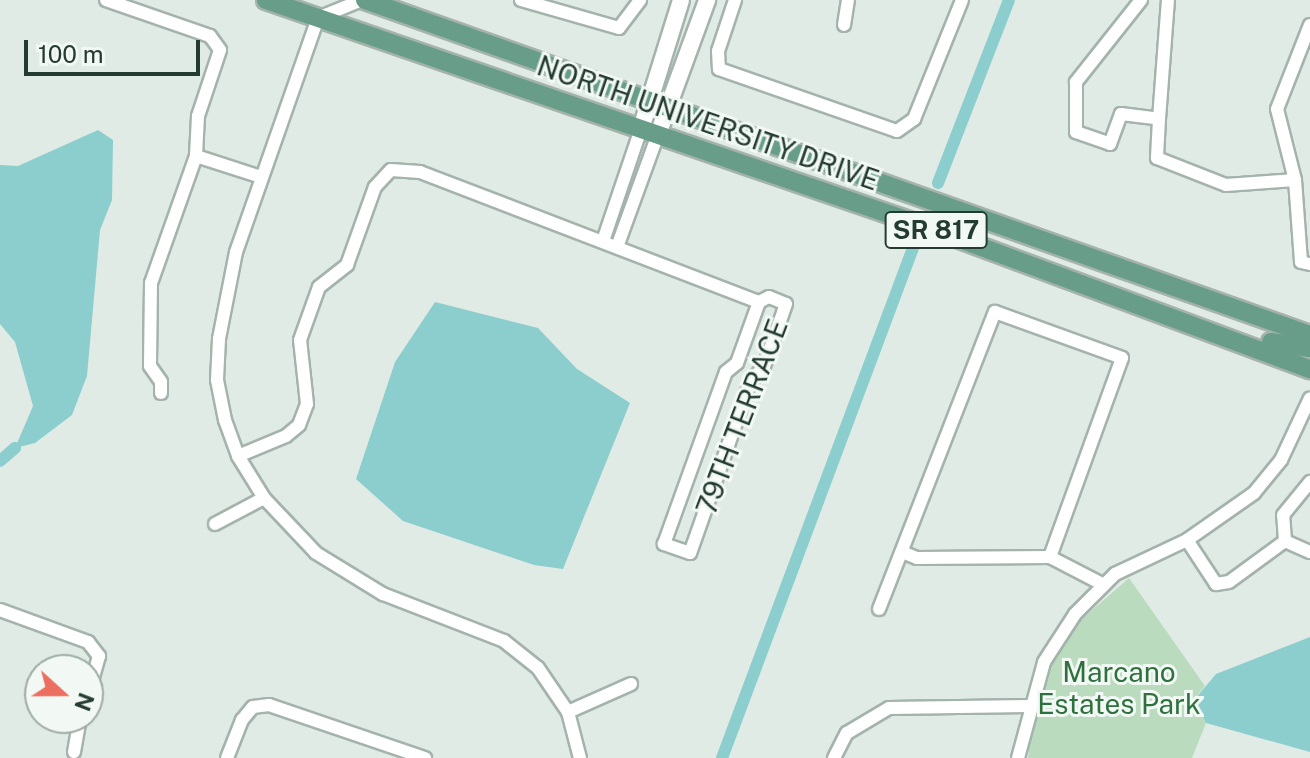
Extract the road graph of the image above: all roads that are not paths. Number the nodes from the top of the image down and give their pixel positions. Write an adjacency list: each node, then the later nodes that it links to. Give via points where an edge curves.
1 (106, 0): 20 (street, via 210,36 218,44 219,58 198,116)
2 (266, 0): 13 (main road, NORTH UNIVERSITY DRIVE / SR 817)
3 (364, 0): 13 (street); 16 (main road, NORTH UNIVERSITY DRIVE / SR 817)
4 (521, 0): 5 (street, via 619,28)
5 (640, 0)
6 (681, 0): 16 (street)
7 (707, 0): 17 (street)
8 (735, 0): 10 (street, via 719,69 897,131 914,119)
9 (848, 0): 14 (street)
10 (962, 0)
11 (1141, 0): 18 (street, via 1076,82 1076,132 1110,144 1121,114)
12 (1168, 0): 18 (street)
13 (318, 18): 19 (main road, NORTH UNIVERSITY DRIVE / SR 817); 21 (street)
14 (844, 25)
15 (1310, 25): 22 (street, via 1277,109)
16 (649, 100): 17 (main road, NORTH UNIVERSITY DRIVE / SR 817); 19 (street)
17 (669, 107): 19 (street); 29 (main road, NORTH UNIVERSITY DRIVE / SR 817)
18 (1159, 119): 22 (street, via 1157,158 1226,185)
19 (648, 134): 23 (street); 24 (street); 27 (main road, NORTH UNIVERSITY DRIVE / SR 817)
20 (196, 156): 21 (street); 33 (street, via 151,283 150,366 161,382)
21 (261, 177): 35 (street, via 226,284 219,339 221,399)
22 (1295, 180): 25 (street)
23 (603, 241): 24 (street); 35 (street, via 420,172 391,170 375,187 347,265 319,287 314,300 300,340 307,404 299,425)
24 (617, 247): 26 (street)
25 (1306, 263)
26 (759, 302): 26 (street, 79TH TERRACE, via 737,363 726,372 664,544 690,553 750,383 764,366 786,304 769,297)
27 (1136, 304): 31 (main road, via 1150,301 1293,349); 32 (main road, NORTH UNIVERSITY DRIVE / SR 817)
28 (1310, 321): 29 (street)
29 (1291, 328): 30 (main road, NORTH UNIVERSITY DRIVE / SR 817)
30 (1310, 335)
31 (1310, 348)
32 (1310, 369)
33 (161, 393)
34 (1310, 398): 39 (street, via 1268,479)
35 (238, 456): 37 (street)
36 (1310, 482): 40 (street, via 1283,515)
37 (264, 498): 38 (street); 50 (street, via 297,536 356,582 485,632 522,653 550,680)
38 (215, 524)
39 (1187, 540): 40 (street, via 1216,584 1229,582); 44 (street, via 1128,565)
40 (1285, 541): 42 (street)
41 (902, 552): 43 (street, via 917,558); 43 (street, via 995,312 1122,358); 45 (street)
42 (1310, 552)
43 (1050, 557): 44 (street)
44 (1102, 584): 49 (street, via 1053,645)
45 (879, 609)
46 (0, 610): 47 (street, via 88,642)
47 (97, 654)
48 (631, 684): 50 (street)
49 (1029, 706): 56 (street, via 889,708 847,733); 57 (street)
50 (568, 712): 55 (street)
51 (77, 734): 52 (street)
52 (74, 752)
53 (227, 758): 54 (street, via 242,720 253,707 269,705)
54 (425, 758)
55 (580, 758)
56 (834, 758)
57 (1018, 758)

